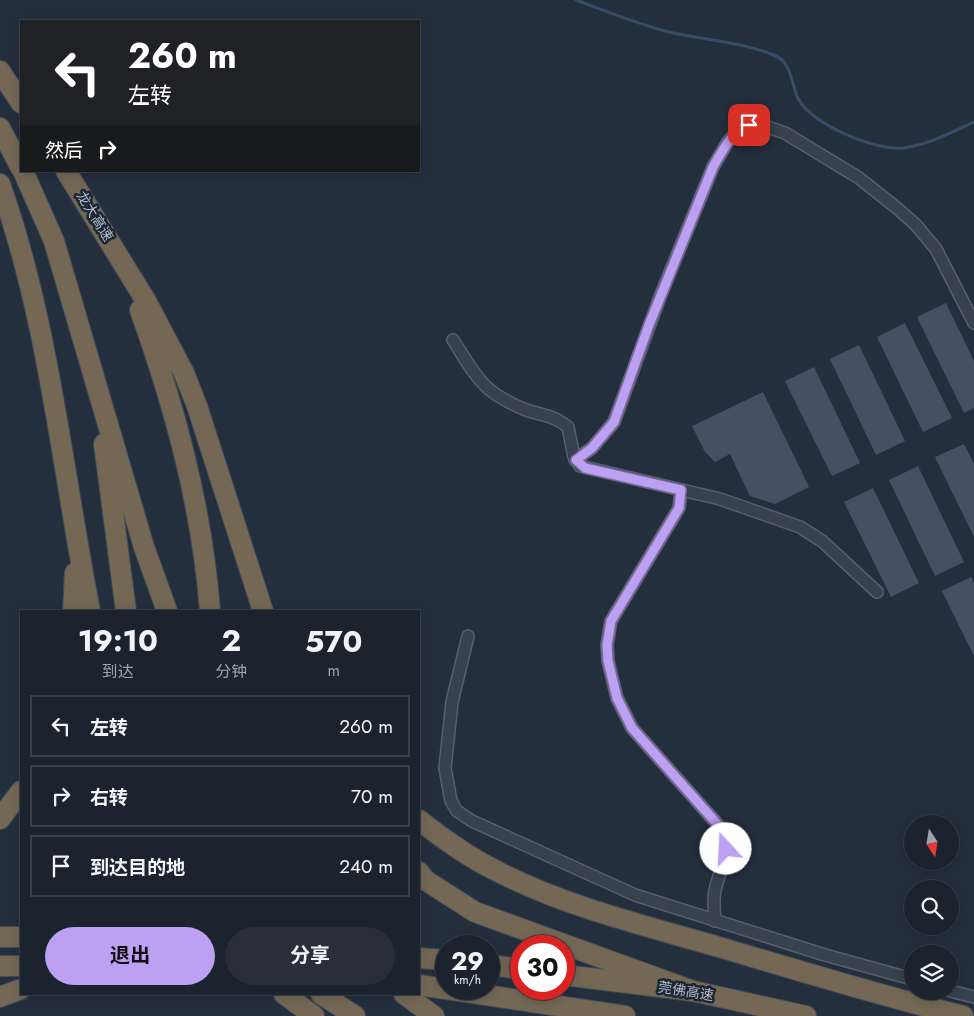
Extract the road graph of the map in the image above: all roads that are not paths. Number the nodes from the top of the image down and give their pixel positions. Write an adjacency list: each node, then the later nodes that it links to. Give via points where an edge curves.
1 (0, 71): 2 (highway)
2 (20, 101)
3 (0, 128): 4 (highway)
4 (20, 166)
5 (23, 172): 11 (highway, via 54,242)
6 (67, 172): 8 (highway, 龙大高速)
7 (0, 184): 14 (highway, via 42,330)
8 (122, 262): 15 (highway, via 184,373 201,415); 21 (highway, via 168,390 185,453 203,550)
9 (974, 322): 12 (street, via 936,249 898,209 859,178 786,133 762,125 749,125 737,131 713,167 653,314 614,422 592,448)
10 (454, 340): 12 (street, via 479,382 492,393 531,411 552,416 568,427)
11 (97, 393): 19 (highway); 20 (highway)
12 (576, 460): 13 (street, via 585,468)
13 (681, 490): 16 (street, via 747,507 800,528 822,542); 29 (street, via 679,508 611,621 608,661 617,698 632,728 719,826 724,837 726,849 715,892)
14 (76, 541): 17 (highway); 18 (highway)
15 (252, 579): 22 (highway); 23 (highway)
16 (877, 592)
17 (73, 610)
18 (90, 610)
19 (126, 610)
20 (167, 610)
21 (210, 610)
22 (263, 610)
23 (268, 610)
24 (468, 636): 29 (street, via 452,702 445,768 451,800 457,811 472,821 635,895)
25 (20, 793): 26 (highway)
26 (0, 819)
27 (420, 821): 52 (highway, via 442,839 492,869 551,894 866,991)
28 (420, 873): 40 (highway, via 475,912)
29 (715, 921): 37 (street)
30 (0, 936): 31 (highway)
31 (20, 936)
32 (420, 958): 33 (highway)
33 (435, 959)
34 (0, 966): 35 (highway)
35 (20, 966)
36 (575, 976): 40 (highway, 莞佛高速)
37 (904, 977)
38 (420, 986): 50 (highway)
39 (20, 989): 45 (highway)
40 (693, 991): 51 (highway, 莞佛高速)
41 (959, 994): 46 (street)
42 (285, 995): 47 (highway)
43 (323, 995): 48 (highway)
44 (405, 995): 49 (highway)
45 (0, 997)
46 (974, 998)
47 (314, 1016)
48 (355, 1016)
49 (434, 1016)
50 (625, 1016)
51 (806, 1016)
52 (963, 1016)

